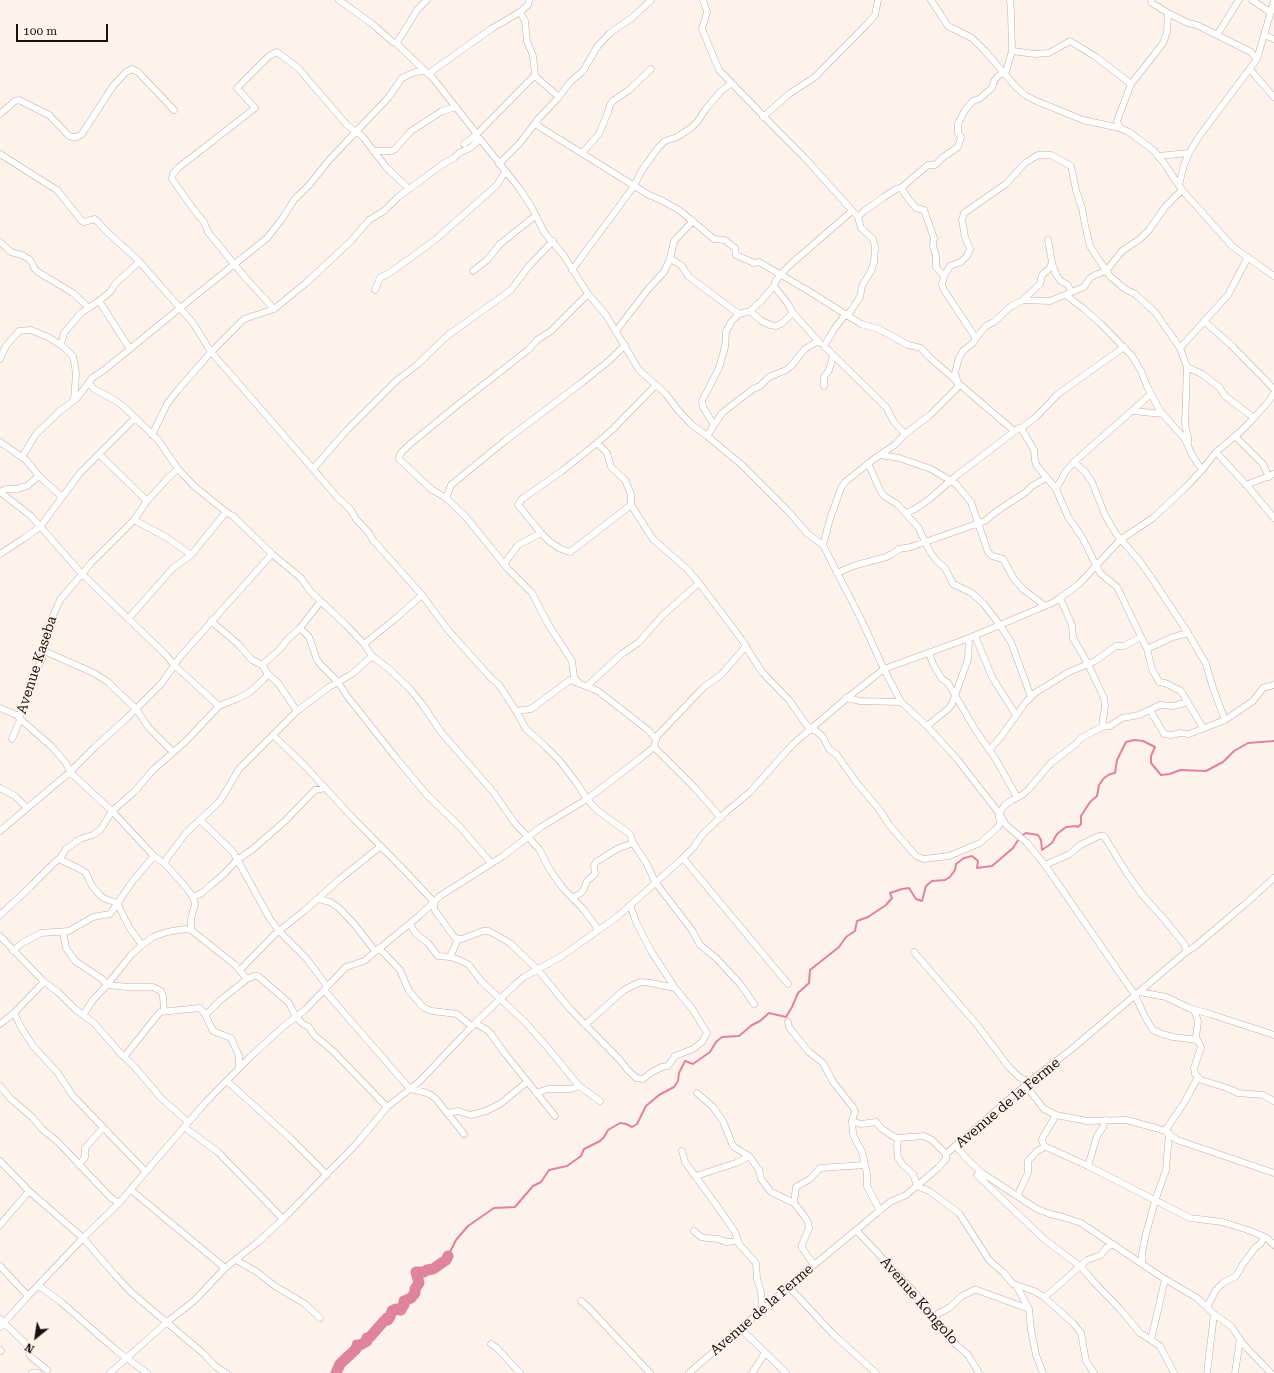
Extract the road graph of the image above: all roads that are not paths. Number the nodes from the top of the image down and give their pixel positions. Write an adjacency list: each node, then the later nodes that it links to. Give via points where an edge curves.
1 (339, 0): 19 (street)
2 (427, 0): 19 (street, via 417,10)
3 (529, 0): 13 (street, via 528,5)
4 (651, 0): 29 (street, via 597,47 583,71 570,82)
5 (703, 0): 27 (street, via 707,12 702,29 718,70)
6 (878, 0): 34 (street, via 875,15 815,77 789,94)
7 (931, 0): 25 (street, via 948,26 972,38)
8 (1010, 0): 20 (street)
9 (1151, 0): 15 (street)
10 (1239, 0): 16 (street)
11 (1252, 0): 14 (street)
12 (1273, 4): 14 (street)
13 (520, 12): 24 (street); 26 (street, via 525,21)
14 (1270, 12): 17 (street)
15 (1168, 13): 16 (street); 28 (street, via 1167,32 1163,43)
16 (1217, 35): 21 (street, via 1251,52)
17 (1264, 35): 18 (street); 21 (street)
18 (1274, 40)
19 (396, 43): 24 (street)
20 (1012, 51): 25 (street); 28 (street, via 1049,53 1070,41)
21 (1258, 59): 23 (street)
22 (651, 69): 41 (street, via 613,101 599,134)
23 (1250, 69): 30 (street); 42 (street)
24 (427, 72): 31 (street); 37 (street, via 415,72 402,78 389,97)
25 (1004, 74): 36 (street, via 1034,100 1083,120); 49 (street, via 998,76 992,88 965,110 958,124 958,133 961,137 958,147 935,165 928,165)
26 (535, 75): 29 (street); 38 (street)
27 (731, 84): 34 (street); 47 (street, via 716,96 691,128 665,141 658,148)
28 (1131, 84): 36 (street, via 1117,121)
29 (559, 97): 35 (street)
30 (1274, 97)
31 (456, 107): 38 (street); 40 (street, via 442,111 411,131 395,149)
32 (174, 110): 33 (street, via 132,68 113,86 82,134 77,136 69,136 49,115 19,100)
33 (0, 114)
34 (763, 117): 51 (street)
35 (536, 122): 41 (street, via 540,128); 45 (street)
36 (1120, 128): 44 (street, via 1129,132)
37 (356, 132): 40 (street); 61 (street, via 294,200 267,238); 61 (street, via 298,68 277,52 269,56 237,88 255,108 178,168 172,179 204,222 208,232)
38 (476, 134): 39 (street)
39 (464, 144)
40 (373, 151): 50 (street)
41 (582, 153): 47 (street)
42 (1189, 153): 44 (street); 48 (street)
43 (0, 154): 60 (street, via 57,190 82,221 97,221)
44 (1158, 156): 48 (street)
45 (499, 164): 46 (street); 50 (street, via 480,139)
46 (505, 172): 52 (street, via 519,188); 70 (street, via 497,185 435,240 380,278)
47 (634, 186): 54 (street, via 679,210); 63 (street)
48 (1180, 187): 58 (street, via 1233,247); 65 (street, via 1149,230 1122,251)
49 (901, 188): 53 (street, via 884,197); 67 (street, via 916,208 924,210 934,238 936,266)
50 (409, 189): 77 (street, via 384,211 369,220 351,241)
51 (852, 210): 53 (street); 66 (street)
52 (535, 216): 56 (street, via 544,232); 64 (street, via 500,244 487,260)
53 (858, 217): 81 (street, via 861,228 873,239 875,253 871,271 862,286 860,297)
54 (693, 221): 59 (street, via 674,242); 66 (street, via 714,239 723,239 730,243 735,248 737,256 754,263 759,262)
55 (1048, 240): 62 (street)
56 (553, 241): 63 (street); 124 (street, via 528,266 511,290 447,336 396,381 347,430)
57 (0, 242): 75 (street, via 11,252 29,259 38,272 73,293)
58 (1248, 258): 68 (street); 82 (street, via 1228,295)
59 (670, 259): 80 (street, via 681,266 689,277); 83 (street, via 664,272)
60 (139, 262): 74 (street); 76 (street)
61 (235, 264): 76 (street); 77 (street)
62 (1052, 264): 71 (street, via 1056,276 1068,285); 73 (street, via 1042,275 1040,284)
63 (572, 270): 72 (street)
64 (473, 271)
65 (1106, 271): 67 (street, via 1090,246 1071,166 1051,155 1038,155 1026,163 1006,184 964,213 962,220 970,249 967,256 961,262 950,266); 71 (street, via 1090,278 1084,287); 90 (street, via 1155,312)
66 (780, 275): 69 (street); 81 (street)
67 (944, 276): 84 (street, via 944,290)
68 (1274, 276)
69 (774, 286): 78 (street); 79 (street)
70 (375, 290)
71 (1068, 293): 73 (street, via 1050,300); 89 (street)
72 (588, 294): 83 (street); 133 (street, via 551,331 400,454 399,459 431,489)
73 (1023, 300): 84 (street, via 986,326)
74 (99, 302): 75 (street); 91 (street)
75 (88, 308): 86 (street, via 64,333)
76 (180, 308): 91 (street); 92 (street)
77 (274, 309): 92 (street, via 244,319)
78 (750, 311): 79 (street, via 760,320 776,326); 80 (street)
79 (793, 313): 85 (street)
80 (739, 314): 108 (street, via 726,332 719,368 702,401)
81 (846, 315): 88 (street); 97 (street, via 903,343 921,348)
82 (1204, 321): 90 (street); 100 (street)
83 (616, 331): 87 (street)
84 (975, 339): 97 (street, via 959,358 955,373)
85 (818, 341): 88 (street); 108 (street, via 805,349 786,370 769,377 726,410)
86 (61, 345): 94 (street, via 31,330 19,331 2,351); 103 (street, via 74,359)
87 (625, 345): 98 (street, via 639,370); 133 (street, via 610,360 451,485)
88 (824, 346): 93 (street)
89 (1124, 347): 102 (street, via 1141,371); 109 (street, via 1058,394 1036,417)
90 (1180, 348): 95 (street)
91 (130, 349): 96 (street)
92 (211, 352): 111 (street, via 167,404); 124 (street)
93 (833, 356): 99 (street, via 824,377); 110 (street, via 886,407 894,422)
94 (0, 358)
95 (1187, 367): 107 (street, via 1202,374); 116 (street, via 1185,424)
96 (89, 382): 103 (street); 106 (street)
97 (958, 383): 109 (street); 110 (street, via 952,395)
98 (656, 385): 112 (street, via 691,424); 115 (street)
99 (824, 386)
100 (1274, 389)
101 (1274, 393): 107 (street)
102 (1151, 394): 104 (street); 105 (street)
103 (74, 400): 120 (street, via 36,434)
104 (1133, 411): 105 (street); 121 (street)
105 (1163, 414): 116 (street)
106 (135, 418): 111 (street); 118 (street)
107 (1254, 418): 113 (street)
108 (714, 425): 112 (street)
109 (1018, 430): 128 (street, via 1034,450 1037,466); 129 (street)
110 (905, 434): 119 (street)
111 (152, 435): 123 (street)
112 (708, 436): 147 (street, via 742,465 808,534)
113 (1235, 436): 117 (street); 126 (street)
114 (0, 442): 120 (street)
115 (597, 443): 135 (street, via 607,453 611,467 625,480 631,494); 144 (street, via 522,499 518,505)
116 (1188, 445): 125 (street)
117 (1216, 452): 125 (street); 130 (street)
118 (99, 454): 132 (street, via 80,473); 134 (street)
119 (881, 455): 122 (street); 129 (street, via 931,469)
120 (22, 457): 127 (street)
121 (1074, 462): 131 (street); 145 (street, via 1092,482 1105,515)
122 (868, 464): 138 (street, via 884,496); 147 (street, via 842,485)
123 (178, 469): 134 (street, Avenue Kaseba); 137 (street)
124 (313, 469): 156 (street)
125 (1202, 470): 145 (street, via 1152,518)
126 (1272, 475): 130 (street)
127 (39, 476): 132 (street); 143 (street, via 27,486 0,492 31,516)
128 (1046, 478): 131 (street); 142 (street)
129 (951, 480): 136 (street); 142 (street, via 971,502)
130 (1246, 485): 139 (street)
131 (1056, 489): 152 (street, via 1068,517 1082,537)
132 (62, 497): 143 (street)
133 (446, 498): 151 (street, via 466,516)
134 (147, 501): 140 (street, Avenue Kaseba)
135 (631, 505): 144 (street, via 570,552 561,549); 155 (street, via 653,539)
136 (915, 509): 138 (street); 141 (street)
137 (226, 512): 149 (street); 150 (street)
138 (906, 513): 141 (street)
139 (1274, 518)
140 (134, 520): 150 (street, via 166,537); 154 (street, Avenue Kaseba)
141 (914, 523): 146 (street)
142 (978, 524): 146 (street); 159 (street, via 988,552 1003,559 1014,579)
143 (40, 527): 148 (street); 154 (street)
144 (540, 533): 151 (street, via 518,545)
145 (1120, 540): 152 (street); 164 (street, via 1138,559)
146 (924, 542): 153 (street); 162 (street, via 945,568 953,584 972,593)
147 (823, 545): 153 (street)
148 (0, 554)
149 (272, 554): 158 (street, via 300,578); 161 (street)
150 (191, 555): 160 (street, via 173,568)
151 (504, 564): 179 (street, via 532,593 572,661 574,677)
152 (1096, 566): 157 (street, via 1079,584); 166 (street, via 1116,587)
153 (837, 573): 176 (street)
154 (82, 574): 160 (street); 170 (street, Avenue Kaseba, via 55,610 46,635)
155 (699, 583): 168 (street); 181 (street, via 663,615 638,643 623,653)
156 (422, 594): 167 (street); 192 (street, via 448,630 499,685)
157 (1060, 598): 159 (street); 173 (street, via 1072,625 1073,638)
158 (321, 601): 163 (street); 167 (street)
159 (1045, 606): 162 (street)
160 (128, 619): 174 (street)
161 (211, 621): 174 (street); 175 (street, via 252,660)
162 (1000, 624): 165 (street); 183 (street, via 1011,642)
163 (300, 628): 175 (street); 178 (street, via 309,637 317,660)
164 (1188, 633): 169 (street); 195 (street, via 1206,664)
165 (972, 637): 171 (street); 182 (street, via 968,659); 193 (street)
166 (1141, 637): 169 (street); 173 (street, via 1124,646 1116,646)
167 (364, 644): 172 (street)
168 (746, 646): 199 (street, via 762,672 789,700); 201 (street, via 721,675 704,687)
169 (1147, 649): 186 (street, via 1152,669 1159,682 1181,691)
170 (44, 651): 189 (street, via 94,673 108,682); 194 (street, Avenue Kaseba)
171 (929, 654): 176 (street); 182 (street, via 942,679 948,683)
172 (372, 656): 178 (street, via 352,674); 217 (street, via 416,696 441,732)
173 (1088, 664): 183 (street, via 1069,672); 197 (street, via 1104,698)
174 (174, 665): 187 (street); 189 (street, via 161,684)
175 (262, 665): 177 (street)
176 (884, 669): 184 (street); 185 (street)
177 (268, 674): 187 (street, via 250,692); 191 (street, via 278,683)
178 (338, 682): 191 (street); 225 (street, via 407,772 460,827)
179 (578, 682): 181 (street); 192 (street, via 570,680 531,709)
180 (1274, 685): 195 (street, via 1263,688 1253,701)
181 (587, 686): 201 (street, via 598,691)
182 (955, 696): 196 (street, via 948,709); 204 (street)
183 (1031, 697): 193 (street)
184 (846, 698): 185 (street); 199 (street)
185 (901, 702): 196 (street)
186 (1188, 702): 190 (street, via 1172,706 1160,705); 198 (street)
187 (219, 706): 205 (street)
188 (0, 708): 194 (street)
189 (136, 709): 205 (street, via 149,728); 206 (street)
190 (1150, 710): 197 (street); 198 (street, via 1164,734 1190,734)
191 (298, 711): 200 (street)
192 (516, 711): 210 (street, via 526,730 559,760)
193 (1016, 715): 204 (street)
194 (20, 718): 202 (street); 206 (street, Avenue Kaseba, via 62,759)
195 (1225, 720): 198 (street)
196 (928, 726): 213 (street)
197 (1102, 727): 209 (street, via 1081,738 1050,762 1028,790)
198 (1203, 728)
199 (810, 730): 213 (street, via 815,730 823,736 829,749 837,755 890,826 912,853 920,858 949,856 980,843 998,827 1001,822); 214 (street)
200 (273, 735): 208 (street); 215 (street, via 239,770 220,801)
201 (655, 738): 203 (street)
202 (12, 739)
203 (654, 747): 210 (street); 214 (street)
204 (990, 749): 209 (street)
205 (173, 752): 212 (street)
206 (70, 772): 211 (street); 212 (street, Avenue Kaseba)
207 (0, 788): 211 (street, via 15,796)
208 (325, 788): 219 (street); 223 (street, via 315,790 285,821)
209 (1017, 797): 213 (street)
210 (587, 800): 217 (street); 218 (street, via 630,834)
211 (28, 808): 216 (street)
212 (112, 811): 220 (street, Avenue Kaseba); 222 (street, via 101,829 66,849)
213 (1000, 812): 226 (street, via 1006,825 1027,843)
214 (721, 818): 221 (street, via 702,835)
215 (200, 820): 223 (street, via 229,848); 224 (street, via 182,838)
216 (0, 831)
217 (528, 837): 225 (street); 230 (street)
218 (632, 843): 228 (street); 230 (street, via 617,848 596,862 595,874 587,881 581,893)
219 (381, 846): 231 (street); 232 (street)
220 (154, 856): 224 (street, Avenue Kaseba); 233 (street)
221 (683, 858): 228 (street); 253 (street)
222 (59, 859): 233 (street, via 86,873 92,886 103,898); 235 (street)
223 (237, 860): 229 (street, via 224,874); 239 (street)
224 (165, 864): 229 (street, Avenue Kaseba)
225 (491, 864): 232 (street)
226 (1045, 865): 244 (street, via 1070,854 1080,845 1104,836 1128,875); 257 (street)
227 (1274, 878): 244 (street, via 1193,948)
228 (656, 882): 234 (street); 259 (street, via 692,930 700,945 741,985)
229 (193, 898): 238 (street, via 195,909)
230 (572, 898): 237 (street)
231 (319, 899): 239 (street); 245 (street, via 339,908)
232 (434, 902): 236 (street); 242 (street, via 434,908 448,931)
233 (117, 903): 240 (street, via 110,914 93,917); 243 (street, via 129,928)
234 (630, 905): 237 (street); 256 (street, via 651,951)
235 (0, 915)
236 (410, 924): 245 (street); 248 (street, via 416,934 428,943 438,956)
237 (598, 929): 250 (street)
238 (190, 930): 243 (street, via 167,932 153,937); 249 (street)
239 (279, 931): 249 (street); 255 (street, via 306,958)
240 (63, 932): 246 (street, via 41,933); 254 (street, via 66,948 75,961)
241 (0, 936): 246 (street)
242 (458, 939): 248 (street); 250 (street, via 489,931 510,942)
243 (142, 945): 254 (street)
244 (1185, 948): 257 (street, Avenue de la Ferme)
245 (377, 949): 255 (street, via 364,961 346,967); 268 (street, via 400,970 409,991 424,1008 457,1014)
246 (13, 951): 252 (street)
247 (914, 952): 279 (street, via 978,1026 1008,1066)
248 (450, 957): 258 (street, via 465,962)
249 (240, 970): 251 (street)
250 (538, 970): 258 (street, via 524,977); 269 (street)
251 (247, 979): 263 (street); 265 (street, via 254,976 262,978 289,1003)
252 (44, 982): 262 (street); 264 (street)
253 (788, 984)
254 (107, 985): 261 (street, via 128,988 153,987 161,991); 264 (street)
255 (325, 988): 265 (street); 282 (street)
256 (675, 988): 269 (street, via 651,983 636,984 624,990); 269 (street, via 707,1033 694,1049 675,1056 668,1066 657,1069 643,1079 636,1078)
257 (1138, 993): 260 (street, via 1166,997); 271 (street, via 1144,1017 1154,1030 1173,1037); 279 (street, Avenue de la Ferme)
258 (501, 999): 268 (street); 281 (street, via 548,1048)
259 (754, 1004)
260 (1194, 1010): 270 (street); 271 (street, via 1198,1022)
261 (164, 1011): 263 (street, via 200,1008); 273 (street, via 158,1013)
262 (14, 1013): 267 (street); 294 (street, via 33,1046 57,1072 73,1096)
263 (205, 1014): 272 (street, via 213,1032 231,1038)
264 (83, 1015): 273 (street)
265 (296, 1017): 274 (street); 287 (street, via 309,1027 314,1035)
266 (788, 1022): 292 (street, via 789,1027 809,1052 823,1063 833,1082 853,1107 855,1111)
267 (0, 1024)
268 (474, 1025): 278 (street, via 491,1034); 282 (street)
269 (585, 1025)
270 (1274, 1036)
271 (1197, 1040): 276 (street, via 1201,1047 1194,1068)
272 (239, 1056): 274 (street); 275 (street)
273 (124, 1057): 293 (street)
274 (250, 1057): 275 (street)
275 (239, 1068): 277 (street)
276 (1198, 1078): 286 (street, via 1238,1093 1263,1096); 295 (street)
277 (227, 1081): 293 (street); 309 (street, via 290,1138)
278 (527, 1082): 283 (street); 288 (street, via 500,1104 486,1111 471,1116 458,1111)
279 (1027, 1084): 290 (street, via 1044,1109); 298 (street, Avenue de la Ferme)
280 (0, 1086): 304 (street)
281 (579, 1086): 283 (street); 285 (street)
282 (410, 1089): 287 (street); 288 (street, via 431,1095)
283 (536, 1093): 289 (street)
284 (697, 1093): 302 (street, via 721,1117 734,1147)
285 (600, 1101)
286 (1274, 1101)
287 (387, 1107): 309 (street)
288 (447, 1112): 296 (street)
289 (555, 1116)
290 (1056, 1116): 291 (street, via 1087,1121); 299 (street, via 1043,1137)
291 (1105, 1120): 295 (street, via 1126,1120); 306 (street)
292 (852, 1121): 297 (street, via 861,1124 876,1122); 305 (street, via 854,1137 862,1149)
293 (186, 1124): 307 (street); 320 (street, via 218,1152)
294 (103, 1128): 304 (street, via 85,1148 85,1157); 307 (street)
295 (1167, 1132): 308 (street, via 1182,1142); 316 (street, via 1166,1170)
296 (464, 1134)
297 (896, 1138): 301 (street, via 924,1136); 312 (street, via 898,1158 913,1174)
298 (956, 1146): 301 (street, Avenue de la Ferme); 315 (street, via 982,1173)
299 (1044, 1146): 306 (street); 315 (street, via 1028,1161 1028,1173)
300 (682, 1151): 311 (street, via 685,1162)
301 (946, 1154): 312 (street, Avenue de la Ferme, via 946,1159 938,1168)
302 (749, 1156): 311 (street); 317 (street, via 771,1192)
303 (0, 1161): 314 (street)
304 (79, 1165): 318 (street)
305 (865, 1165): 317 (street, via 820,1168 810,1179 796,1187); 319 (street, via 867,1186)
306 (1088, 1166): 316 (street)
307 (145, 1171): 313 (street)
308 (1274, 1173)
309 (326, 1175): 320 (street)
310 (977, 1175): 333 (street, via 1045,1240)
311 (696, 1176): 326 (street, via 735,1232)
312 (917, 1186): 319 (street, Avenue de la Ferme); 336 (street, via 929,1191 959,1213 989,1260)
313 (131, 1190): 318 (street); 334 (street)
314 (30, 1191): 321 (street); 325 (street)
315 (1018, 1196): 327 (street, via 1037,1209 1081,1223)
316 (1155, 1201): 324 (street, via 1190,1218 1222,1222); 330 (street, via 1142,1253)
317 (794, 1202): 331 (street, via 808,1222 809,1231 802,1248)
318 (119, 1203): 325 (street)
319 (880, 1211): 323 (street, Avenue de la Ferme)
320 (283, 1219): 329 (street)
321 (0, 1225)
322 (694, 1231): 326 (street, via 701,1237 726,1242)
323 (857, 1231): 331 (street, Avenue de la Ferme); 347 (street, Avenue Kongolo, via 920,1299)
324 (1264, 1237): 328 (street); 342 (street, via 1242,1264 1236,1276 1216,1290)
325 (83, 1238): 337 (street); 348 (street, via 132,1292)
326 (738, 1241): 343 (street, via 758,1266 757,1279)
327 (1113, 1244): 330 (street); 333 (street)
328 (1274, 1245)
329 (236, 1260): 334 (street); 346 (street, via 305,1304)
330 (1142, 1264): 335 (street)
331 (814, 1265): 338 (street, Avenue de la Ferme)
332 (0, 1266): 339 (street)
333 (1081, 1267): 340 (street); 352 (street, via 1140,1333)
334 (225, 1268): 348 (street, via 194,1300)
335 (1166, 1279): 342 (street); 352 (street)
336 (1016, 1285): 340 (street); 344 (street)
337 (39, 1286): 339 (street); 355 (street)
338 (789, 1287): 343 (street, Avenue de la Ferme); 367 (street)
339 (28, 1296): 349 (street)
340 (1044, 1297): 370 (street, via 1080,1332 1086,1360)
341 (581, 1301): 363 (street)
342 (1207, 1307): 345 (street)
343 (762, 1309): 350 (street, Avenue de la Ferme)
344 (1029, 1309): 347 (street, via 974,1290 962,1296); 369 (street, via 1036,1355)
345 (1214, 1314): 351 (street, via 1232,1327); 372 (street)
346 (320, 1318)
347 (933, 1319): 368 (street, Avenue Kongolo, via 968,1356)
348 (167, 1322): 355 (street); 357 (street)
349 (1, 1323): 356 (street, via 27,1345 30,1356)
350 (740, 1328): 354 (street); 364 (street, Avenue de la Ferme)
351 (1240, 1339): 373 (street); 374 (street)
352 (1151, 1340): 371 (street, via 1160,1346)
353 (491, 1344): 362 (street)
354 (765, 1353): 365 (street); 366 (street)
355 (126, 1358): 360 (street); 361 (street)
356 (46, 1372)
357 (223, 1372)
358 (32, 1373): 359 (street)
359 (38, 1373)
360 (110, 1373)
361 (147, 1373)
362 (520, 1373)
363 (650, 1373)
364 (689, 1373)
365 (752, 1373)
366 (786, 1373)
367 (876, 1373)
368 (979, 1373)
369 (1043, 1373)
370 (1092, 1373)
371 (1174, 1373)
372 (1206, 1373)
373 (1235, 1373)
374 (1271, 1373)

